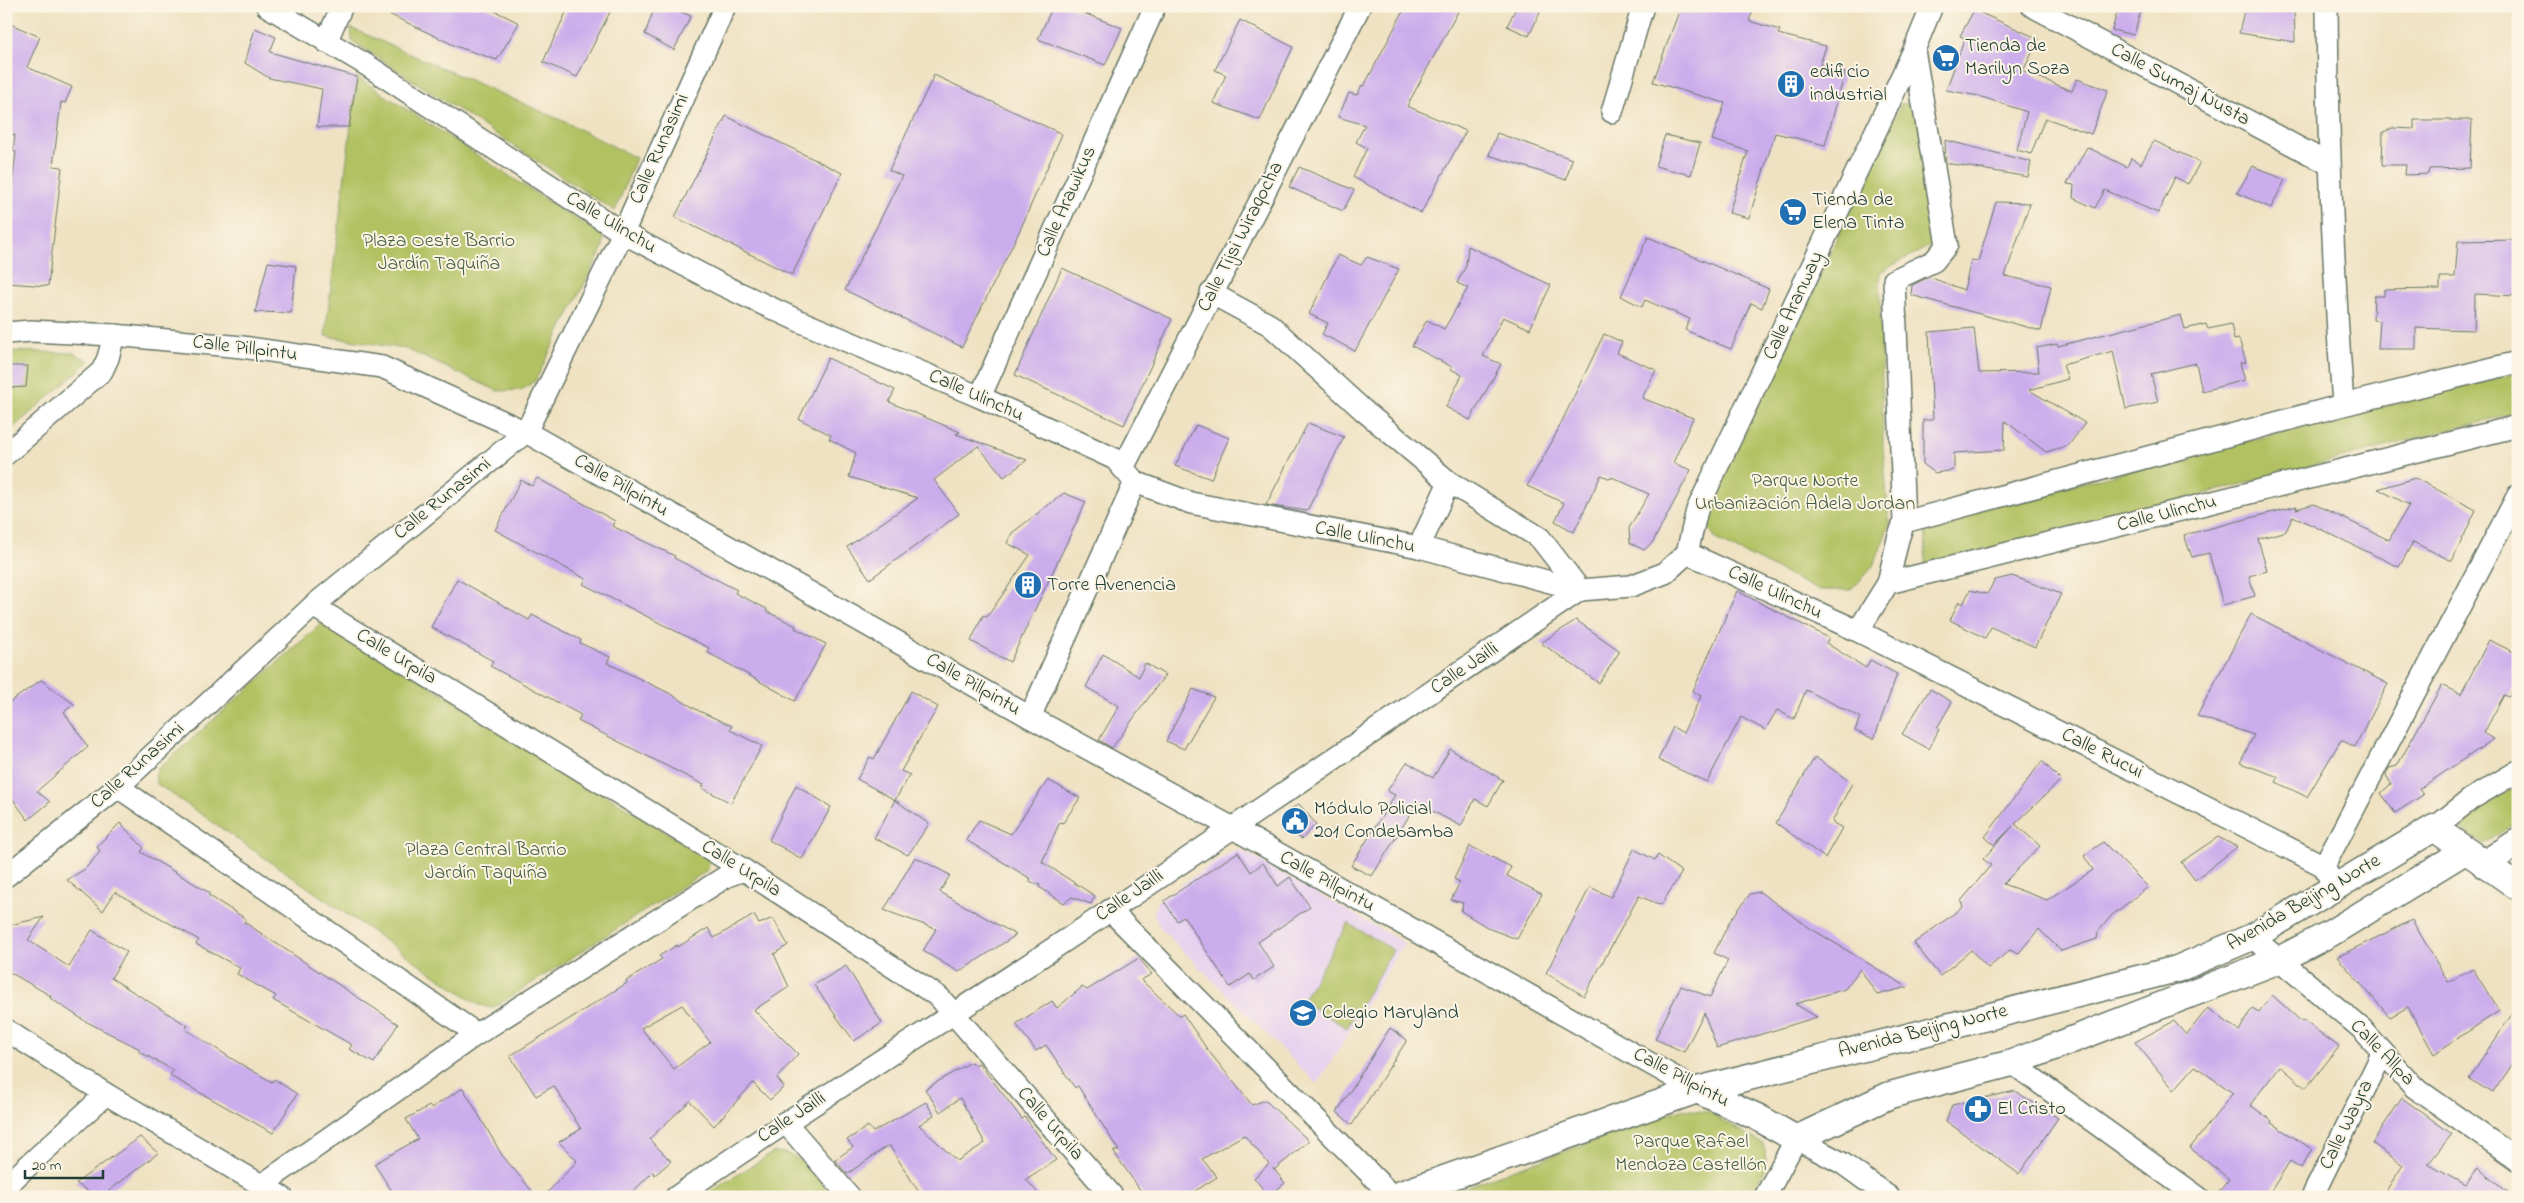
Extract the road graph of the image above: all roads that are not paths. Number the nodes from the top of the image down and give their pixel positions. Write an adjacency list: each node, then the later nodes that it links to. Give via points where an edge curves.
1 (267, 6): 10 (street, Calle Ulinchu)
2 (342, 6): 10 (street)
3 (725, 6): 14 (street, Calle Runasimi)
4 (1154, 6): 19 (street, Calle Arawikus)
5 (1360, 6): 15 (street, Calle Tijsi Wiraqocha)
6 (1643, 6): 12 (street)
7 (1932, 6): 11 (street, Calle Aranway)
8 (2032, 6): 13 (street, Calle Sumaj Ñusta)
9 (2327, 6): 13 (street)
10 (326, 42): 14 (street, Calle Ulinchu, via 365,64)
11 (1914, 50): 27 (street, via 1947,245 1934,261 1894,280); 29 (street, Calle Aranway, via 1697,510)
12 (1612, 112)
13 (2329, 164): 20 (street)
14 (623, 233): 19 (street, Calle Ulinchu, via 797,320); 22 (street, Calle Runasimi)
15 (1211, 293): 24 (street, Calle Tijsi Wiraqocha); 25 (street, via 1270,325 1363,410)
16 (6, 333): 17 (street, Calle Pillpintu)
17 (114, 335): 22 (street, Calle Pillpintu, via 242,347 382,367); 23 (street, via 102,371)
18 (2518, 362): 20 (street)
19 (980, 397): 24 (street, Calle Ulinchu, via 1115,459)
20 (2343, 405): 27 (street)
21 (2518, 426): 30 (street, Calle Ulinchu)
22 (526, 432): 32 (street, Calle Runasimi); 34 (street, Calle Pillpintu)
23 (6, 454)
24 (1129, 475): 28 (street, Calle Ulinchu, via 1191,503); 34 (street, Calle Tijsi Wiraqocha)
25 (1449, 482): 28 (street); 31 (street, via 1540,538)
26 (2518, 495): 43 (street)
27 (1904, 522): 30 (street)
28 (1419, 547): 31 (street, Calle Ulinchu)
29 (1687, 553): 31 (street, Calle Ulinchu, via 1665,573 1631,586); 33 (street, Calle Ulinchu)
30 (1888, 583): 33 (street)
31 (1580, 590): 37 (street, Calle Jailli)
32 (313, 606): 36 (street, Calle Runasimi); 41 (street, Calle Urpila)
33 (1858, 631): 43 (street, Calle Rucui)
34 (1030, 717): 37 (street, Calle Pillpintu)
35 (2518, 771): 38 (street, Avenida Beijing Norte, via 2471,799)
36 (118, 788): 42 (street, Calle Runasimi); 50 (street)
37 (1231, 828): 45 (street, Calle Jailli); 53 (street, Calle Pillpintu)
38 (2434, 828): 40 (street); 43 (street, Avenida Beijing Norte)
39 (2518, 842): 40 (street, Avenida Beijing Norte)
40 (2475, 858): 44 (street); 47 (street, Avenida Beijing Norte)
41 (744, 870): 48 (street, Calle Urpila, via 939,997); 50 (street, via 727,876)
42 (6, 876)
43 (2329, 877): 46 (street, Avenida Beijing Norte)
44 (2518, 887)
45 (1110, 910): 48 (street, Calle Jailli); 64 (street)
46 (2252, 937): 47 (street, Calle Allpa); 53 (street, Avenida Beijing Norte, via 2177,969)
47 (2279, 960): 51 (street, Calle Allpa, via 2362,1029); 52 (street, Avenida Beijing Norte)
48 (954, 1014): 55 (street, Calle Jailli); 63 (street, Calle Urpila)
49 (6, 1030): 54 (street)
50 (477, 1034): 58 (street)
51 (2382, 1054): 57 (street, Calle Allpa, via 2414,1087); 68 (street, Calle Wayra)
52 (2012, 1063): 56 (street, Avenida Beijing Norte, via 1890,1095); 67 (street)
53 (1697, 1090): 56 (street, Calle Pillpintu, via 1757,1117); 64 (street, Avenida Beijing Norte)
54 (106, 1094): 58 (street); 59 (street)
55 (785, 1122): 61 (street, Calle Jailli); 62 (street)
56 (1796, 1140): 65 (street); 66 (street, Calle Pillpintu, via 1842,1163)
57 (2518, 1160)
58 (263, 1184): 60 (street)
59 (6, 1186)
60 (282, 1197)
61 (676, 1197)
62 (850, 1197)
63 (1114, 1197)
64 (1393, 1197)
65 (1765, 1197)
66 (1889, 1197)
67 (2198, 1197)
68 (2312, 1197)

